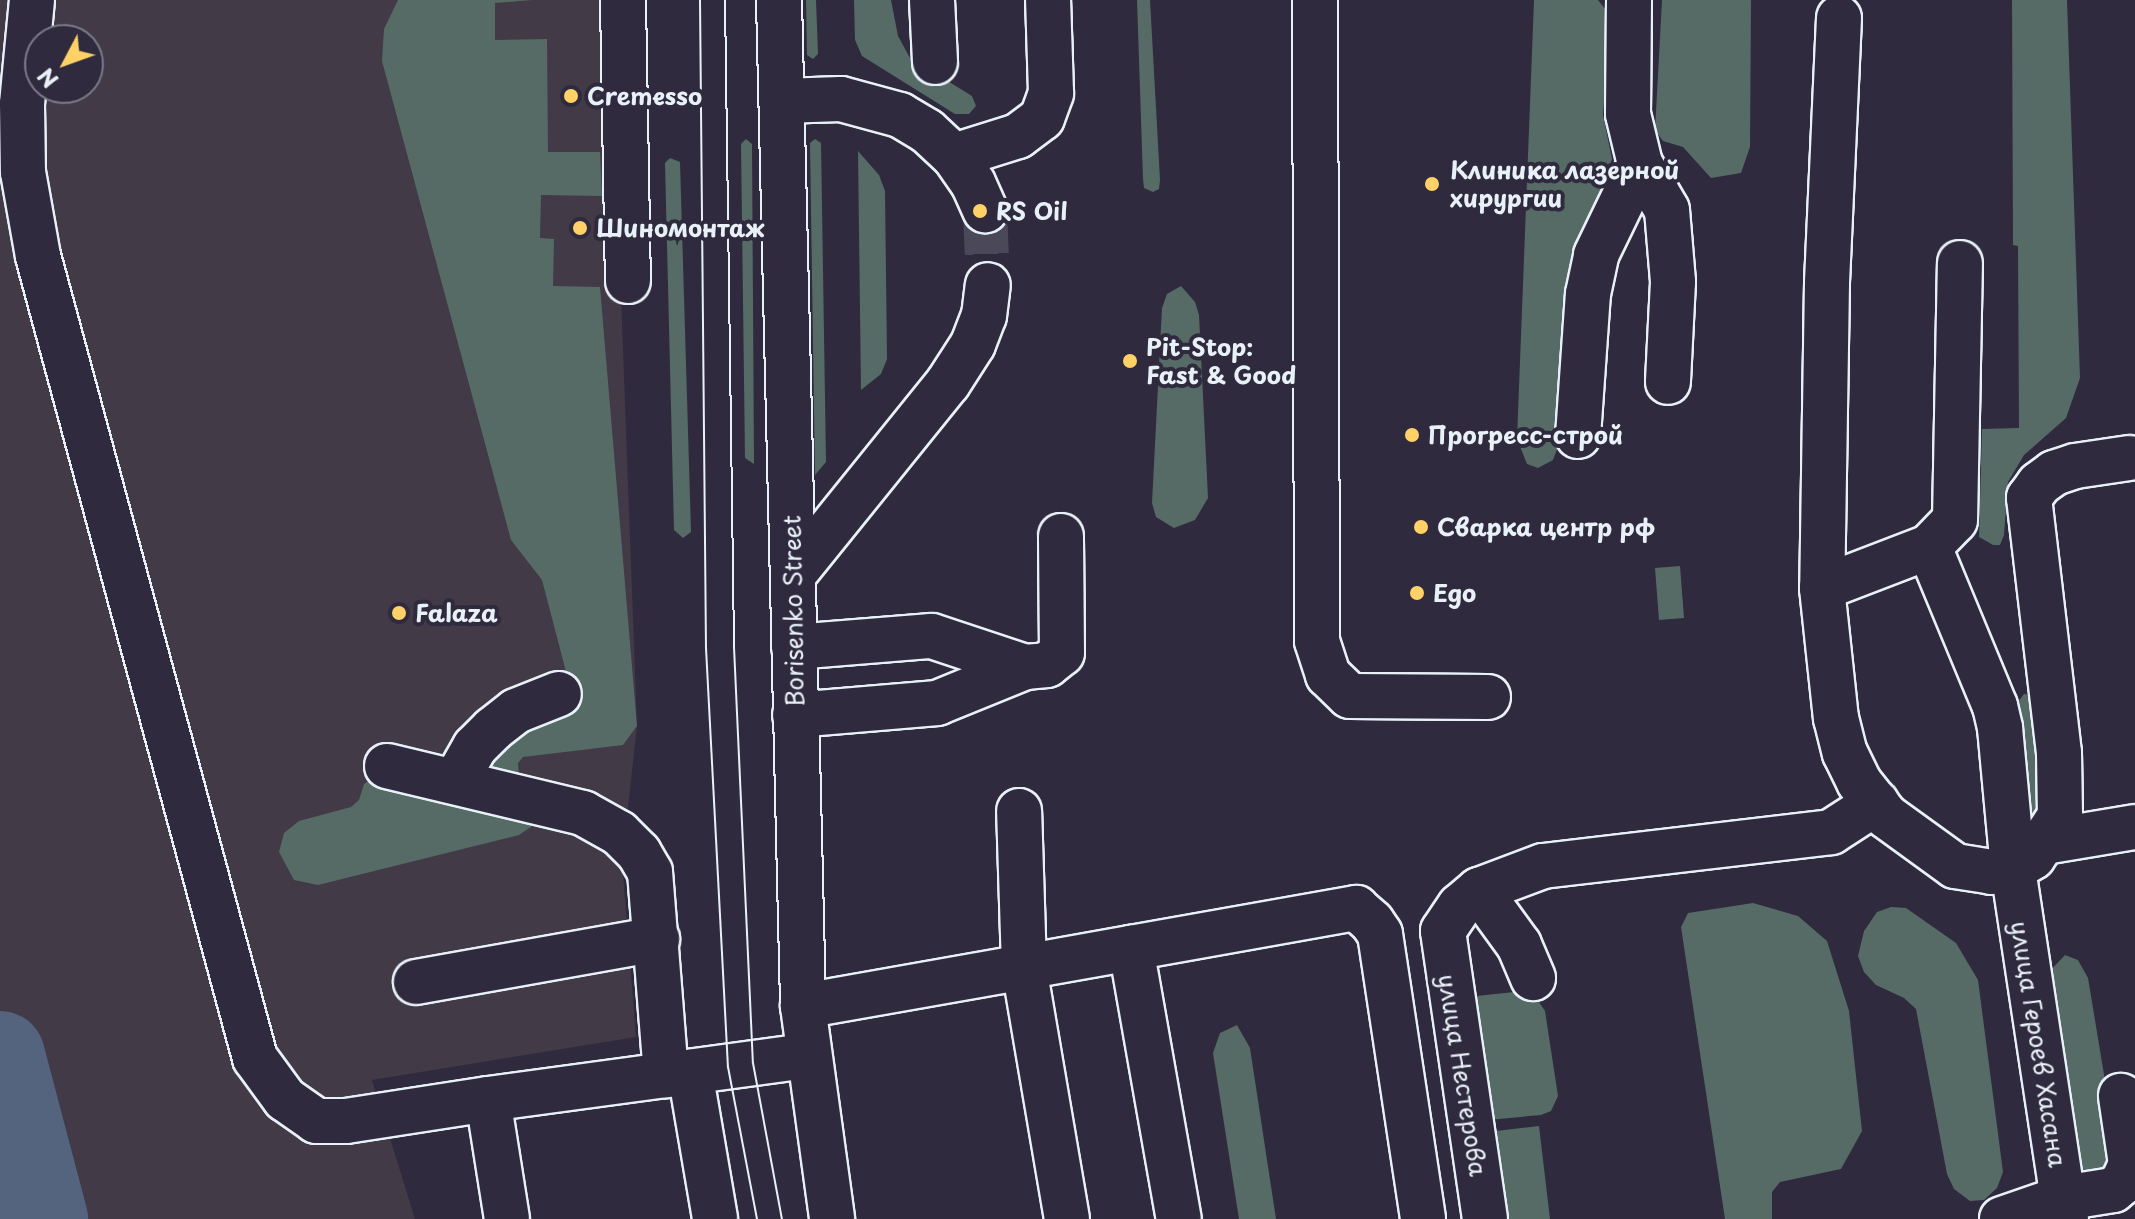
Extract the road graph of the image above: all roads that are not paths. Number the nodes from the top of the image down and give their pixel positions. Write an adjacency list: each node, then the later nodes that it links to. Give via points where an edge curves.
1 (32, 0): 45 (main road, via 22,104 23,172 38,256 255,1058 285,1099 316,1121)
2 (623, 0): 15 (main road)
3 (779, 0): 10 (main road, Borisenko Street)
4 (932, 0): 9 (main road)
5 (1048, 0): 11 (main road, via 1051,93 1042,118 1018,136)
6 (1315, 0): 27 (main road, via 1317,641 1328,675 1350,696)
7 (1629, 0): 12 (main road, via 1628,114)
8 (1839, 18): 23 (main road, via 1827,283)
9 (935, 62)
10 (782, 101): 11 (main road, via 871,104 927,131); 22 (main road, Borisenko Street)
11 (954, 156): 13 (main road)
12 (1640, 164): 17 (main road, via 1667,210 1673,282); 18 (main road, via 1596,255 1588,294)
13 (985, 210)
14 (1960, 263): 21 (main road, via 1958,505 1949,529)
15 (628, 281)
16 (988, 285): 22 (main road, via 973,344 948,383)
17 (1668, 382)
18 (1578, 436)
19 (2129, 458): 34 (main road, via 2054,473 2029,498 2062,791 2060,816)
20 (1061, 536): 25 (main road, via 1062,653 1047,665)
21 (1929, 547): 23 (main road); 34 (main road, улица Героев Хасана, via 1995,706)
22 (793, 575): 24 (main road, Borisenko Street)
23 (1822, 588): 31 (main road, via 1836,718 1852,768)
24 (794, 647): 25 (main road, via 932,636); 28 (main road, Borisenko Street)
25 (1025, 667): 28 (main road, via 937,703)
26 (559, 694): 30 (main road, via 516,711 493,729 475,747)
27 (1488, 697)
28 (795, 715): 41 (main road, Borisenko Street)
29 (387, 766): 30 (main road)
30 (455, 782): 36 (main road, via 583,813 619,833 650,872)
31 (1876, 803): 34 (main road, via 1955,866 1991,872); 35 (main road, via 1831,832 1543,866)
32 (1019, 811): 38 (main road)
33 (2135, 827): 34 (main road)
34 (2029, 856): 46 (main road, улица Героев Хасана)
35 (1479, 890): 39 (main road, via 1519,945); 53 (main road, улица Нестерова, via 1443,931)
36 (657, 939): 40 (main road); 43 (main road)
37 (1131, 948): 38 (main road); 51 (main road); 52 (main road, via 1356,908 1372,922 1380,934)
38 (1024, 967): 41 (main road); 50 (main road)
39 (1533, 978)
40 (416, 982)
41 (803, 1006): 42 (main road, Borisenko Street)
42 (807, 1056): 43 (main road); 49 (main road, Borisenko Street)
43 (678, 1073): 45 (main road); 48 (main road)
44 (2121, 1096): 46 (main road, via 2131,1164 2128,1176 2113,1190)
45 (488, 1099): 47 (main road)
46 (2064, 1209): 54 (main road)
47 (507, 1219)
48 (715, 1219)
49 (832, 1219)
50 (1067, 1219)
51 (1179, 1219)
52 (1423, 1219)
53 (1485, 1219)
54 (2002, 1219)

